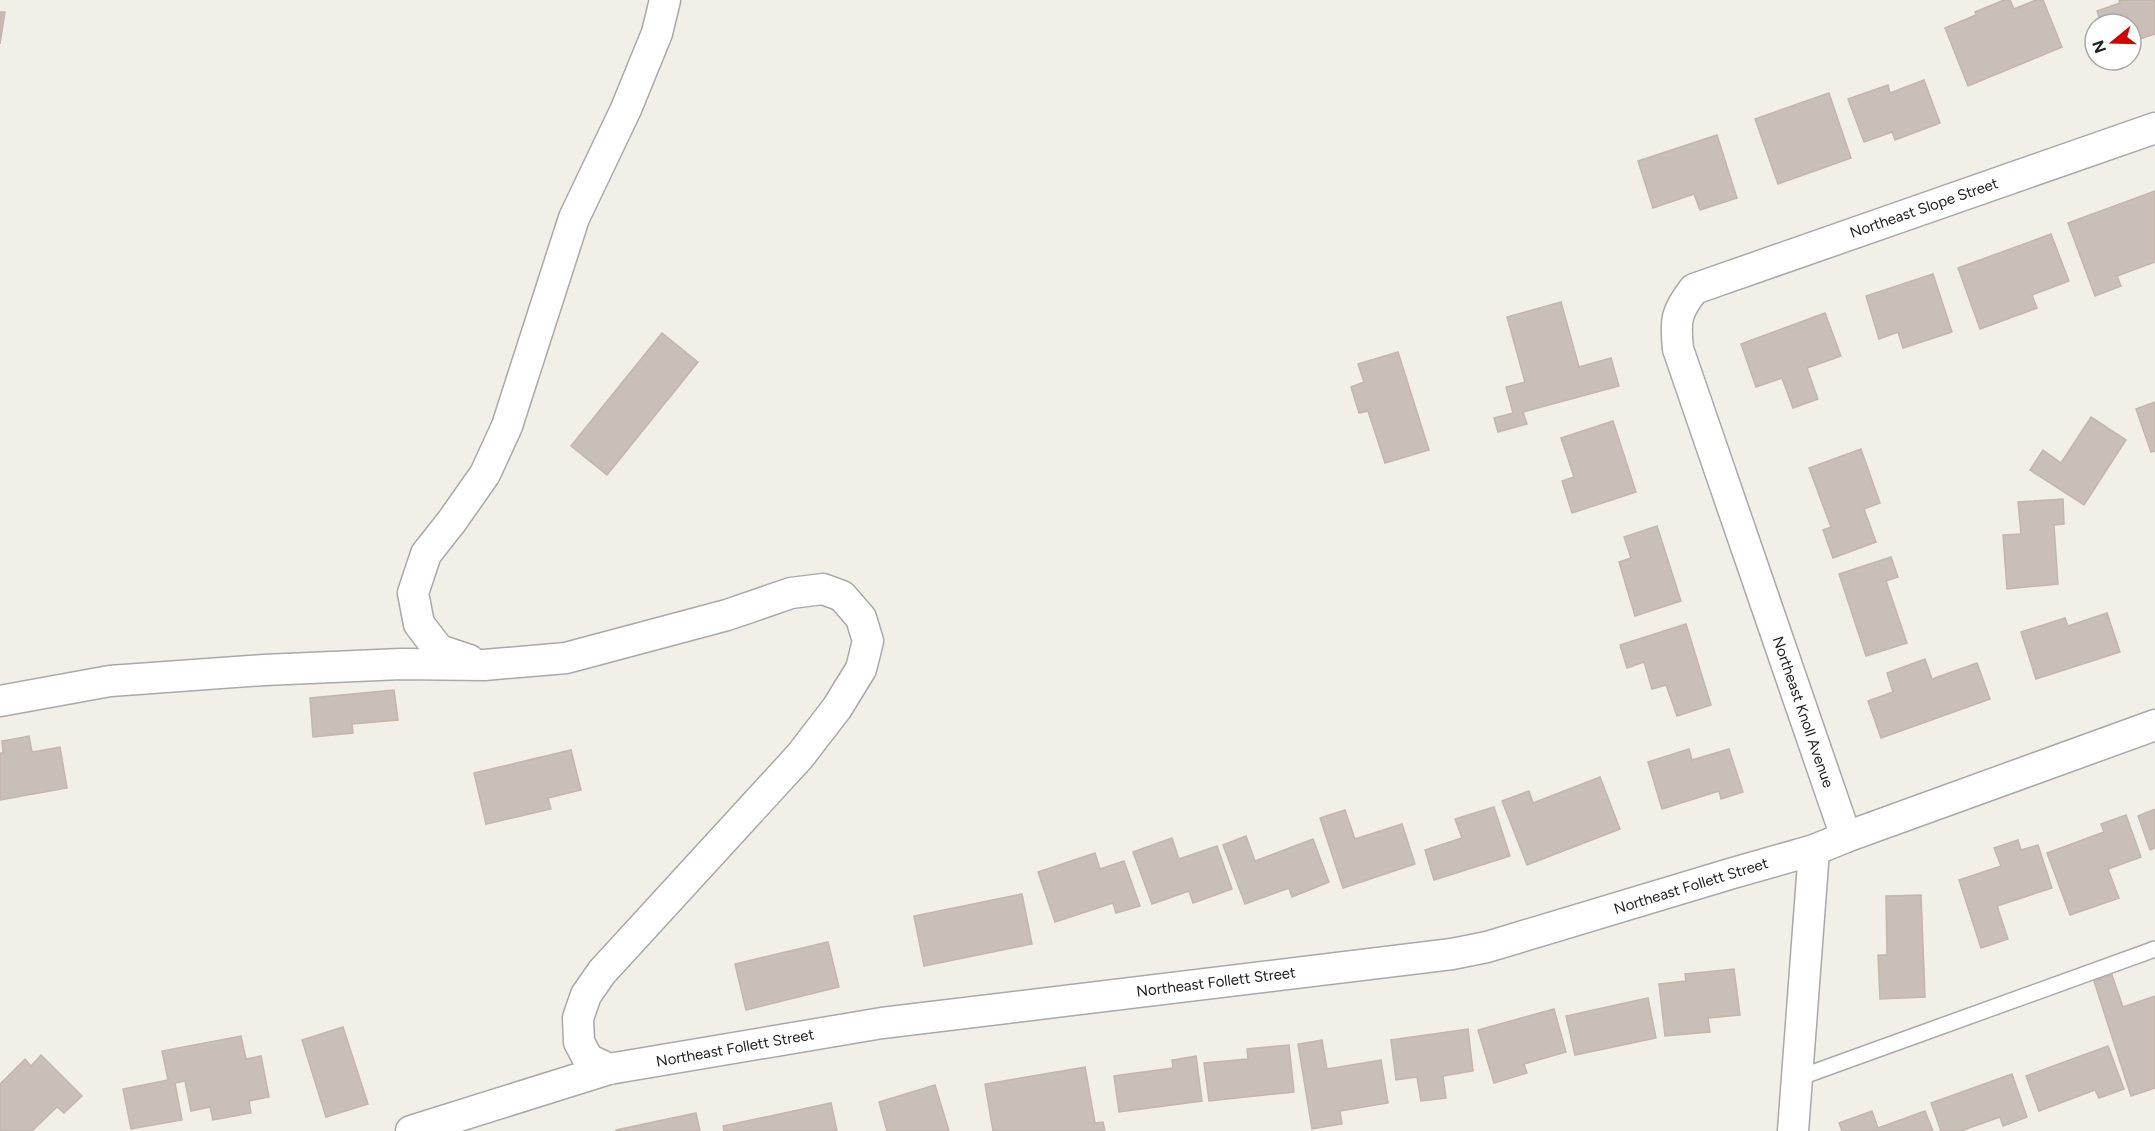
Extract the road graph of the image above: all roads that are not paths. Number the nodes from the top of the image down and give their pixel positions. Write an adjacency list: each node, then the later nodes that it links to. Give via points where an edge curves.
1 (665, 0): 4 (street, via 657,33 626,109 574,218 507,426 485,474 426,554 413,593 419,624 439,650)
2 (2155, 128): 3 (street, Northeast Slope Street)
3 (1694, 289): 7 (street, Northeast Knoll Avenue, via 1680,307 1677,349)
4 (484, 665): 5 (street, via 390,664 134,679); 10 (street, via 566,658 727,615 791,593 824,589 842,596 861,618 868,641 861,669 837,708 800,756 602,972 586,995 578,1018 579,1042 588,1059)
5 (0, 701)
6 (2155, 725): 7 (street)
7 (1846, 837): 8 (street)
8 (1814, 850): 10 (street, Northeast Follett Street, via 1536,933 1452,954 882,1023); 11 (street)
9 (2155, 949): 11 (lane)
10 (609, 1069): 12 (street, Northeast Follett Street)
11 (1798, 1078): 13 (street)
12 (411, 1131)
13 (1793, 1131)

